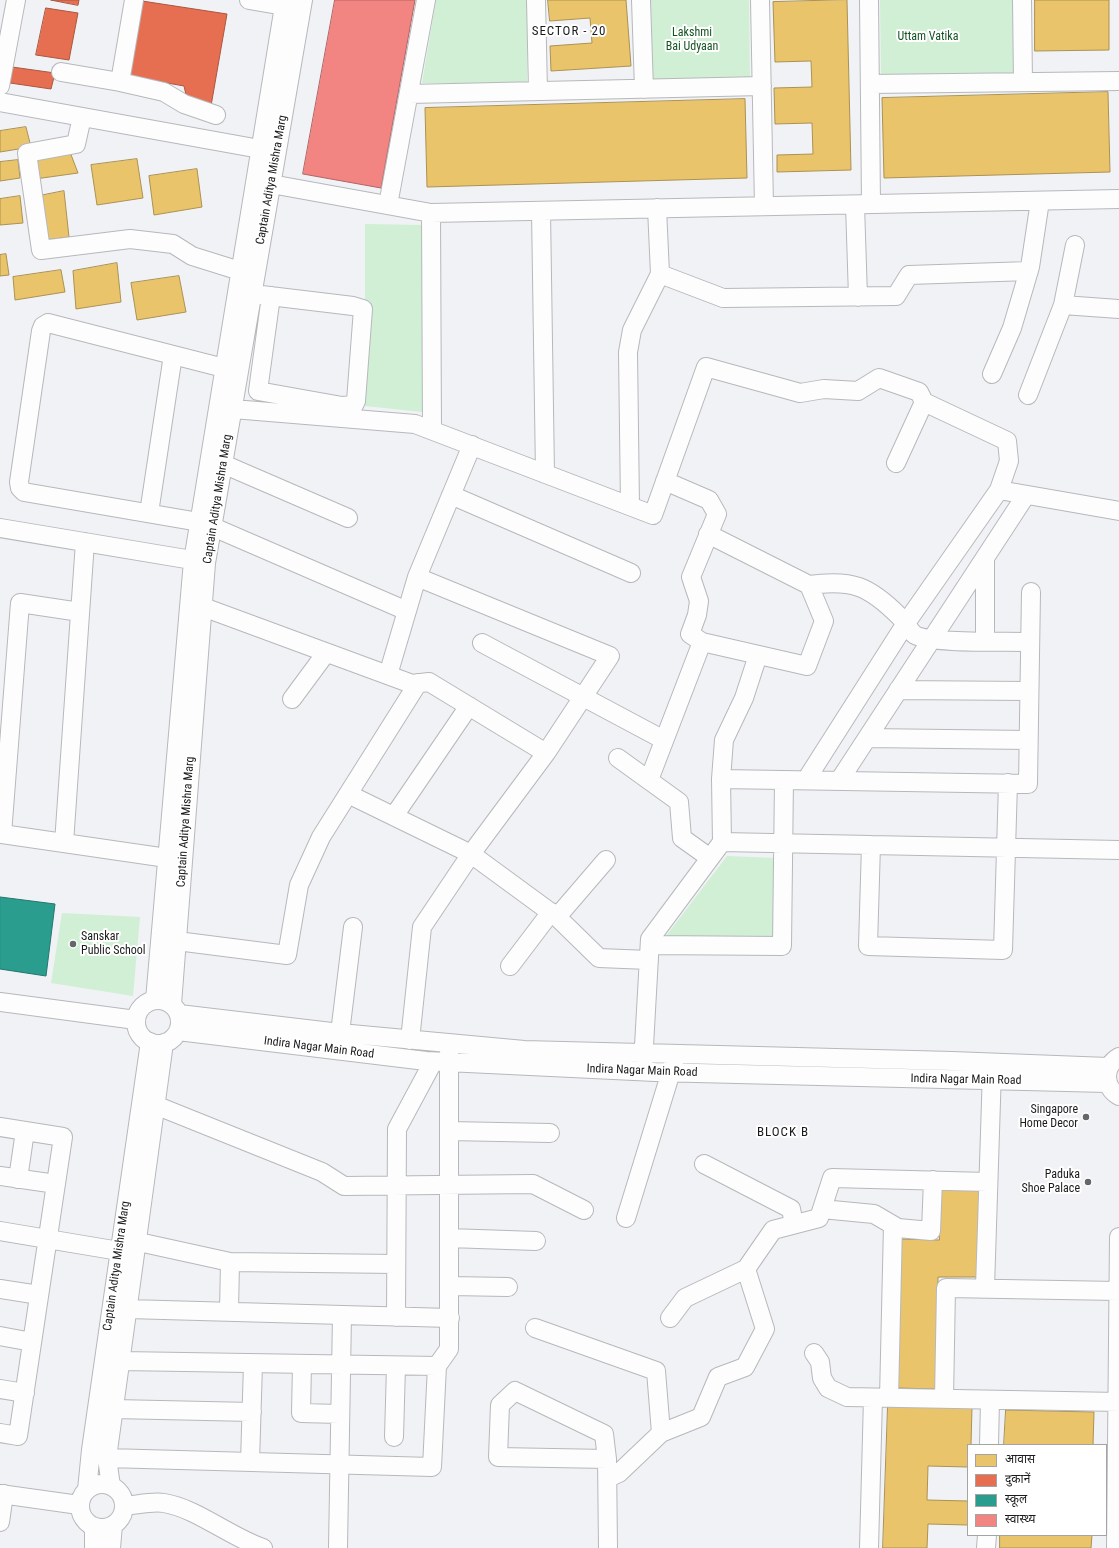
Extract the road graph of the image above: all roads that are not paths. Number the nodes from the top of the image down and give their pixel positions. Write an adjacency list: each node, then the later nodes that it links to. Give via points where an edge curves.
1 (16, 0): 17 (street)
2 (134, 0): 14 (street)
3 (248, 0): 11 (street)
4 (303, 0): 25 (street, Captain Aditya Mishra Marg)
5 (426, 0): 21 (street)
6 (536, 0): 20 (street)
7 (641, 0): 19 (street)
8 (760, 0): 18 (street)
9 (869, 0): 16 (street)
10 (1022, 0): 15 (street)
11 (284, 3): 25 (street, Captain Aditya Mishra Marg)
12 (60, 72): 14 (street)
13 (1119, 81): 15 (street)
14 (120, 82): 23 (street, via 164,92 184,104)
15 (1023, 82): 16 (street)
16 (870, 84): 29 (street)
17 (0, 86)
18 (762, 86): 19 (street); 31 (street)
19 (644, 89): 20 (street)
20 (538, 91): 21 (street)
21 (408, 94): 30 (street)
22 (0, 102): 24 (street)
23 (216, 115)
24 (82, 117): 25 (street); 36 (street, via 76,144 27,153 41,250 130,239 173,244 192,256)
25 (269, 150): 26 (street, Captain Aditya Mishra Marg)
26 (263, 182): 30 (street); 36 (street, Captain Aditya Mishra Marg); 39 (street, Captain Aditya Mishra Marg)
27 (1119, 199): 28 (street)
28 (1040, 201): 29 (street); 37 (street)
29 (863, 204): 31 (street); 41 (street)
30 (388, 205): 34 (street)
31 (764, 206): 32 (street)
32 (657, 208): 33 (street); 38 (street)
33 (541, 211): 34 (street); 54 (street)
34 (431, 213): 50 (street)
35 (1075, 245): 42 (street)
36 (240, 271): 45 (street, Captain Aditya Mishra Marg)
37 (1029, 271): 41 (street, via 909,275 896,296); 46 (street, via 1012,328)
38 (660, 274): 41 (street, via 723,298); 59 (street, via 632,330 628,352)
39 (253, 294): 40 (street); 49 (street, Captain Aditya Mishra Marg)
40 (271, 296): 40 (street, via 363,309 354,405 342,406 258,391)
41 (858, 297)
42 (1063, 305): 43 (street); 47 (street)
43 (1119, 308)
44 (173, 355): 45 (street); 61 (street); 61 (street, via 48,324 43,326 41,331 20,488 24,492)
45 (224, 368): 63 (street, Captain Aditya Mishra Marg)
46 (992, 374)
47 (1028, 395)
48 (924, 402): 52 (street); 55 (street, via 919,392 880,378 858,391 824,389 800,393 706,367); 56 (street, via 1007,442 1009,461)
49 (233, 409): 50 (street, via 415,424); 53 (street, Captain Aditya Mishra Marg)
50 (432, 430): 51 (street)
51 (472, 445): 54 (street); 58 (street)
52 (896, 463)
53 (223, 464): 62 (street); 63 (street, Captain Aditya Mishra Marg)
54 (545, 474): 59 (street)
55 (665, 481): 59 (street, via 653,515); 65 (street, via 709,500 717,514)
56 (999, 490): 57 (street); 76 (street)
57 (1026, 494): 60 (street); 67 (street)
58 (451, 495): 69 (street); 70 (street)
59 (630, 506)
60 (1119, 511)
61 (149, 513): 63 (street)
62 (348, 518)
63 (206, 524): 68 (street, Captain Aditya Mishra Marg); 74 (street)
64 (0, 528): 66 (street)
65 (708, 534): 71 (street); 80 (street, via 691,577 699,601 697,616 690,634)
66 (85, 542): 68 (street); 75 (street)
67 (985, 558): 77 (street); 78 (street)
68 (200, 562): 73 (street, Captain Aditya Mishra Marg); 112 (street, Captain Aditya Mishra Marg)
69 (631, 573)
70 (417, 577): 74 (street); 89 (street, via 610,656)
71 (809, 584): 76 (street, via 828,582 858,585 881,598); 83 (street, via 824,621 807,666)
72 (1031, 592): 81 (street)
73 (203, 607): 82 (street); 117 (street, Captain Aditya Mishra Marg)
74 (407, 610): 85 (street)
75 (80, 612): 84 (street, via 20,603); 107 (street)
76 (906, 623): 77 (street, via 914,634); 100 (street)
77 (932, 639): 78 (street); 87 (street)
78 (985, 640): 81 (street)
79 (482, 642): 89 (street)
80 (702, 642): 83 (street); 93 (street)
81 (1030, 642): 88 (street)
82 (326, 653): 85 (street); 90 (street)
83 (758, 655): 97 (street, via 744,698 724,740)
84 (7, 671): 107 (street, via 2,834)
85 (388, 675): 86 (street, via 412,684)
86 (418, 683): 91 (street, via 429,682); 103 (street)
87 (898, 690): 88 (street); 92 (street)
88 (1029, 692): 94 (street)
89 (583, 697): 93 (street); 95 (street)
90 (292, 699)
91 (469, 706): 95 (street); 104 (street)
92 (867, 738): 94 (street); 101 (street)
93 (664, 740): 98 (street)
94 (1028, 740): 102 (street, via 1028,784)
95 (546, 753): 111 (street)
96 (618, 758): 98 (street)
97 (721, 779): 99 (street); 105 (street)
98 (649, 780): 113 (street, via 679,802 682,838)
99 (784, 780): 100 (street); 106 (street)
100 (806, 780): 101 (street)
101 (839, 781): 102 (street)
102 (1008, 783): 109 (street)
103 (348, 794): 104 (street); 117 (street, via 321,837 299,885 287,955)
104 (394, 816): 111 (street)
105 (722, 842): 106 (street); 113 (street)
106 (783, 843): 108 (street); 118 (street, via 782,946)
107 (64, 844): 112 (street)
108 (871, 845): 109 (street); 109 (street, via 868,946 1003,950)
109 (1006, 848): 110 (street)
110 (1119, 850)
111 (471, 854): 115 (street); 125 (street, via 422,928)
112 (167, 858): 120 (street, Captain Aditya Mishra Marg)
113 (710, 858): 118 (street, via 650,939)
114 (606, 860): 115 (street)
115 (554, 915): 118 (street, via 599,958); 119 (street)
116 (353, 927): 124 (street)
117 (177, 941): 122 (street, Captain Aditya Mishra Marg)
118 (649, 952): 128 (street)
119 (510, 966)
120 (155, 1000): 122 (street, via 160,999); 123 (street, via 144,1005)
121 (0, 1002): 123 (street)
122 (177, 1016): 124 (street, Indira Nagar Main Road); 126 (street, via 174,1038); 130 (street, Indira Nagar Main Road)
123 (136, 1020): 126 (street, via 138,1032)
124 (340, 1033): 125 (street, Indira Nagar Main Road)
125 (410, 1040): 127 (street, Indira Nagar Main Road)
126 (157, 1043): 135 (street, Captain Aditya Mishra Marg); 158 (street, Captain Aditya Mishra Marg)
127 (449, 1043): 128 (street, Indira Nagar Main Road, via 524,1050); 130 (street)
128 (643, 1053): 129 (street, Indira Nagar Main Road); 131 (street)
129 (677, 1054): 132 (street); 133 (street, Indira Nagar Main Road)
130 (441, 1062): 131 (street, Indira Nagar Main Road); 138 (street); 146 (street, via 397,1129)
131 (642, 1071): 132 (street, Indira Nagar Main Road)
132 (670, 1072): 133 (street, Indira Nagar Main Road); 150 (street)
133 (992, 1072): 134 (street, Indira Nagar Main Road); 144 (street)
134 (1113, 1076)
135 (155, 1105): 146 (street, via 322,1172 344,1186); 158 (street, Captain Aditya Mishra Marg)
136 (0, 1128): 137 (street)
137 (25, 1131): 142 (street); 145 (street, via 63,1137)
138 (449, 1131): 139 (street); 147 (street)
139 (550, 1133)
140 (704, 1164): 151 (street, via 791,1209)
141 (0, 1176): 142 (street)
142 (18, 1179): 145 (street)
143 (933, 1180): 144 (street); 148 (street, via 832,1178); 152 (street, via 931,1231)
144 (988, 1182): 164 (street)
145 (56, 1184): 156 (street)
146 (397, 1186): 147 (street); 160 (street)
147 (449, 1186): 149 (street, via 533,1184); 155 (street)
148 (822, 1209): 151 (street, via 819,1218); 152 (street, via 874,1214)
149 (584, 1210)
150 (626, 1218)
151 (794, 1224): 161 (street, via 773,1230)
152 (893, 1226): 186 (street)
153 (0, 1231): 156 (street)
154 (1119, 1237): 166 (street)
155 (449, 1238): 157 (street); 162 (street)
156 (48, 1239): 158 (street); 167 (street)
157 (536, 1241)
158 (128, 1246): 159 (street); 168 (street, Captain Aditya Mishra Marg); 204 (street, Captain Aditya Mishra Marg)
159 (230, 1262): 160 (street); 169 (street)
160 (396, 1264): 171 (street)
161 (746, 1269): 173 (street, via 685,1298); 194 (street, via 765,1329 745,1367 718,1377 701,1416)
162 (450, 1286): 163 (street); 172 (street)
163 (508, 1287)
164 (985, 1288): 166 (street); 187 (street, via 946,1288)
165 (0, 1289): 167 (street)
166 (1118, 1291): 189 (street)
167 (39, 1295): 176 (street)
168 (128, 1309): 169 (street); 178 (street, Captain Aditya Mishra Marg)
169 (229, 1312): 170 (street)
170 (342, 1315): 171 (street); 181 (street)
171 (396, 1317): 172 (street)
172 (450, 1318): 183 (street, via 449,1349)
173 (670, 1318)
174 (535, 1328): 194 (street, via 656,1371)
175 (0, 1336): 176 (street)
176 (32, 1342): 185 (street)
177 (814, 1353): 186 (street, via 820,1362 822,1378 828,1388 847,1397)
178 (120, 1361): 179 (street); 190 (street, Captain Aditya Mishra Marg)
179 (253, 1364): 180 (street); 191 (street)
180 (302, 1364): 181 (street); 192 (street, via 301,1413)
181 (341, 1365): 182 (street); 192 (street)
182 (396, 1366): 183 (street); 195 (street)
183 (437, 1366): 200 (street, via 432,1467)
184 (0, 1389): 185 (street)
185 (25, 1393): 193 (street, via 18,1436)
186 (881, 1398): 187 (street); 215 (street)
187 (944, 1399): 188 (street)
188 (990, 1400): 189 (street); 196 (street)
189 (1118, 1402): 217 (street)
190 (114, 1409): 191 (street); 197 (street, Captain Aditya Mishra Marg)
191 (252, 1412): 199 (street)
192 (340, 1414): 200 (street)
193 (0, 1433)
194 (662, 1433): 201 (street, via 619,1472)
195 (394, 1437)
196 (989, 1444)
197 (107, 1458): 199 (street); 202 (street, Captain Aditya Mishra Marg)
198 (607, 1459): 198 (street, via 604,1434 515,1391 500,1405 498,1457); 201 (street)
199 (250, 1462): 200 (street)
200 (339, 1465): 213 (street)
201 (608, 1478): 214 (street)
202 (111, 1486): 204 (street, via 95,1485); 205 (street, via 123,1498)
203 (2, 1494): 204 (street); 206 (street)
204 (83, 1497): 208 (street, via 82,1516)
205 (124, 1506): 207 (street, via 122,1516); 212 (street, via 163,1503 181,1507)
206 (0, 1522)
207 (113, 1525): 208 (street, via 104,1528); 211 (street)
208 (94, 1527): 210 (street)
209 (987, 1536): 216 (street)
210 (94, 1548)
211 (111, 1548)
212 (262, 1548)
213 (338, 1548)
214 (608, 1548)
215 (869, 1548)
216 (986, 1548)
217 (1116, 1548)

